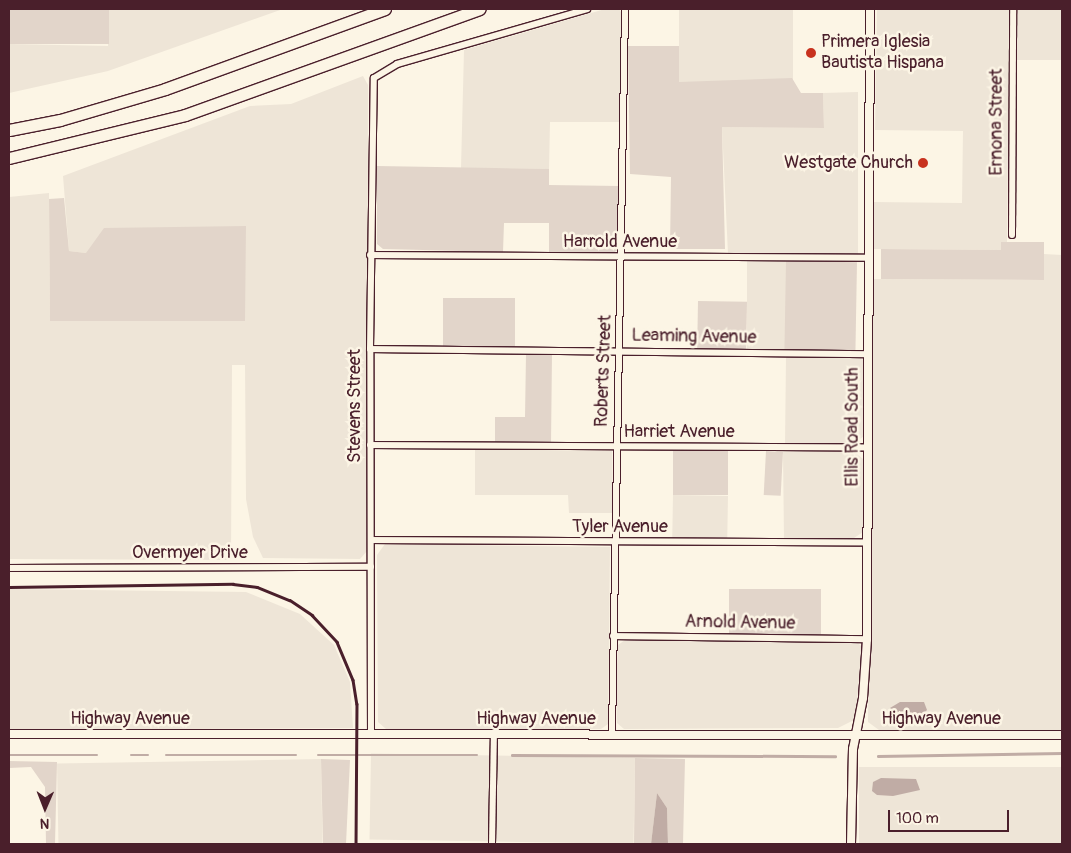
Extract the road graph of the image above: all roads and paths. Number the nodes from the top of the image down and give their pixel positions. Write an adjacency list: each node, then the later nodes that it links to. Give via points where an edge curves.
1 (385, 9): 7 (highway, via 165,89 60,120)
2 (480, 9): 8 (highway, via 185,114 66,147)
3 (587, 9): 10 (street, Stevens Street, via 398,64 374,78)
4 (625, 9): 11 (street, Roberts Street)
5 (870, 9): 12 (street, Ellis Road South)
6 (1013, 9): 9 (street, Ernona Street)
7 (9, 130)
8 (9, 158)
9 (1012, 235)
10 (370, 255): 11 (street, Harrold Avenue); 13 (street, Stevens Street)
11 (622, 257): 12 (street, Harrold Avenue); 14 (street, Roberts Street)
12 (869, 258): 15 (street, Ellis Road South)
13 (370, 349): 14 (street, Leaming Avenue); 16 (street, Stevens Street)
14 (620, 351): 15 (street, Leaming Avenue); 17 (street, Roberts Street)
15 (869, 354): 18 (street, Ellis Road South)
16 (370, 445): 17 (street, Harriet Avenue); 19 (street, Stevens Street)
17 (617, 446): 18 (street, Harriet Avenue); 20 (street, Roberts Street)
18 (868, 448): 21 (street, Ellis Road South)
19 (372, 540): 20 (street, Tyler Avenue); 22 (street, Stevens Street)
20 (615, 542): 21 (street, Tyler Avenue); 24 (street, Roberts Street)
21 (868, 543): 25 (street, Ellis Road South)
22 (371, 567): 23 (street, Overmyer Drive); 27 (street, Stevens Street)
23 (9, 568)
24 (613, 636): 25 (street, Arnold Avenue); 29 (street, Roberts Street)
25 (867, 639): 30 (street, Ellis Road South)
26 (9, 734): 27 (street, Highway Avenue)
27 (372, 734): 28 (street, Highway Avenue)
28 (494, 734): 29 (street, Highway Avenue); 32 (street)
29 (612, 734): 30 (street, Highway Avenue)
30 (856, 734): 31 (street, Highway Avenue); 33 (street, Ellis Road South)
31 (1062, 734)
32 (492, 844)
33 (851, 844)

